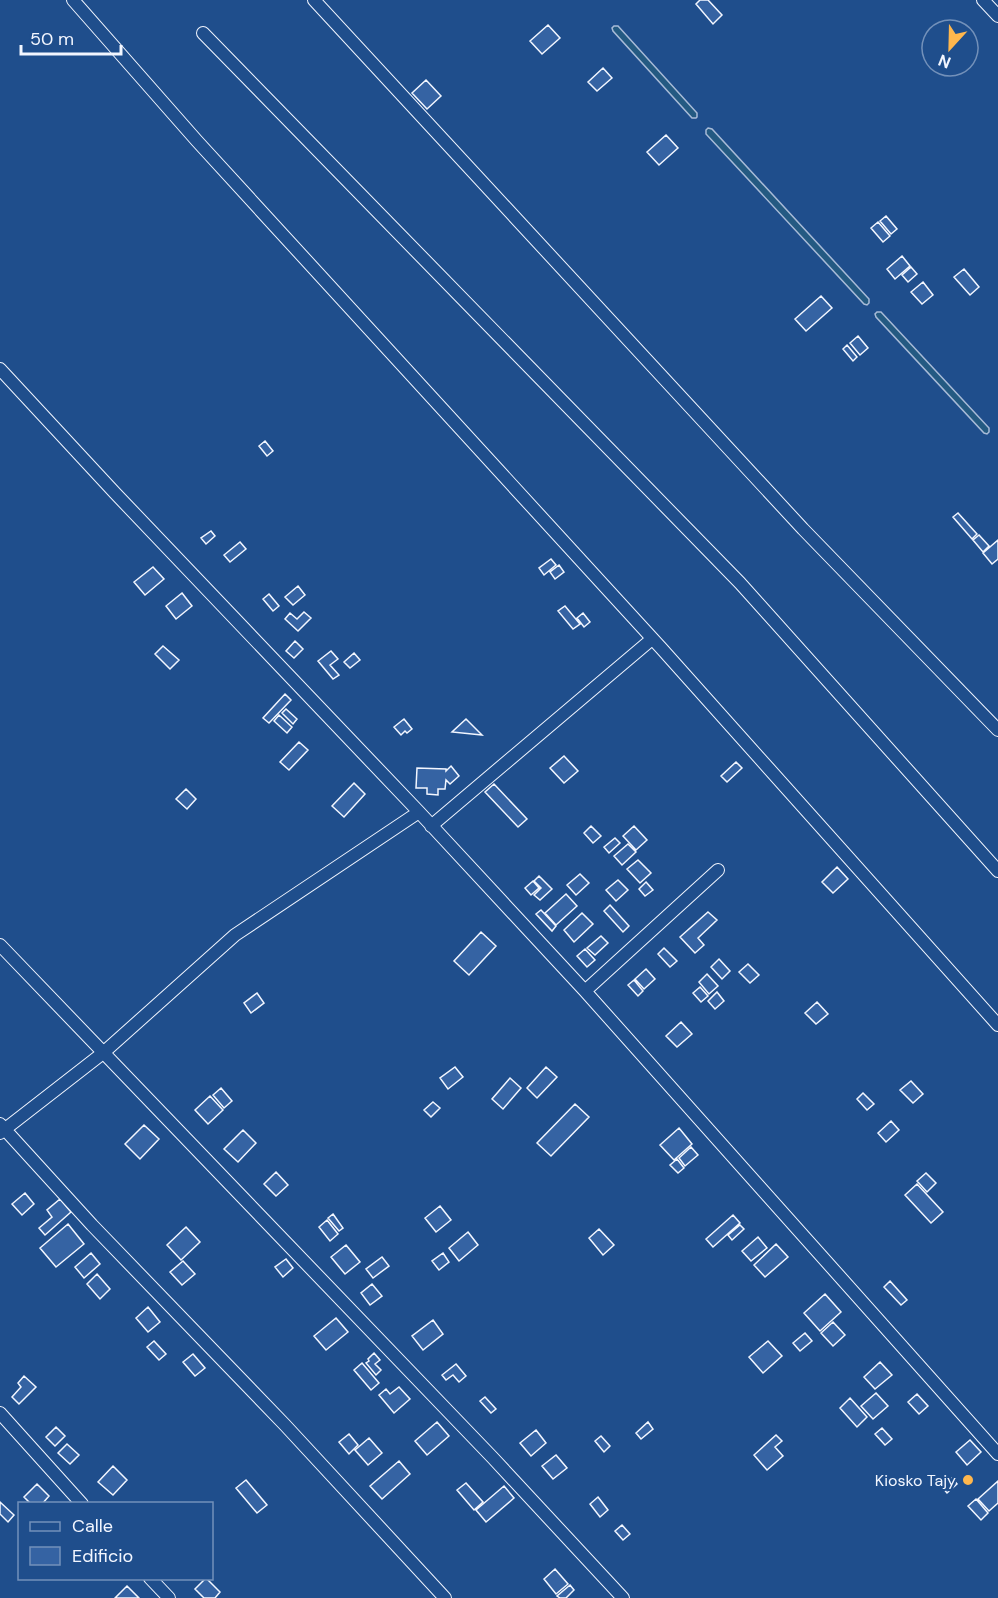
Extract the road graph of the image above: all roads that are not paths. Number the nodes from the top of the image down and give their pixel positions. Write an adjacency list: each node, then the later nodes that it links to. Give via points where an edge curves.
1 (74, 0): 7 (street, via 197,141)
2 (314, 0): 8 (street, via 803,530)
3 (983, 0): 4 (street)
4 (998, 16)
5 (203, 33): 12 (street, via 740,583)
6 (0, 369): 9 (street)
7 (652, 639): 10 (street); 15 (street)
8 (998, 730)
9 (418, 812): 10 (street); 16 (street, via 235,935)
10 (431, 826): 14 (street)
11 (718, 870): 14 (street)
12 (998, 871)
13 (0, 945): 16 (street)
14 (585, 991): 19 (street)
15 (998, 1025)
16 (103, 1053): 17 (street); 24 (street)
17 (2, 1129): 23 (street)
18 (0, 1413): 20 (street)
19 (998, 1455)
20 (81, 1502)
21 (152, 1580): 22 (street)
22 (169, 1598)
23 (445, 1598)
24 (623, 1598)

